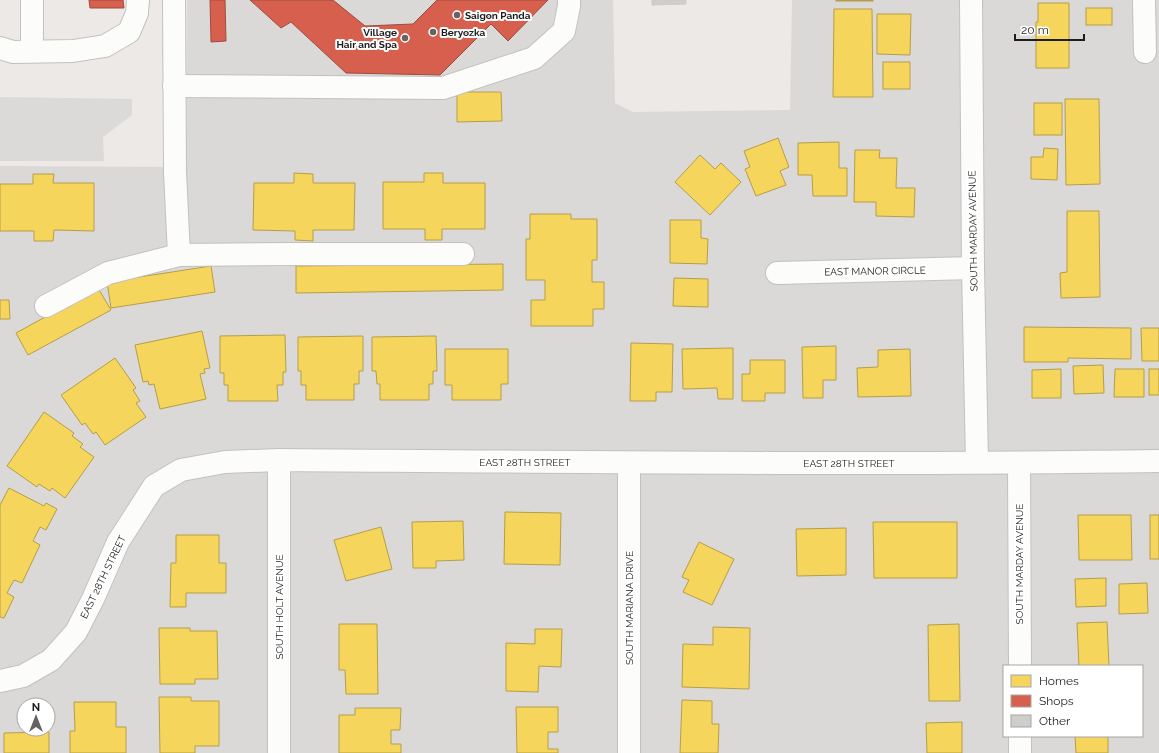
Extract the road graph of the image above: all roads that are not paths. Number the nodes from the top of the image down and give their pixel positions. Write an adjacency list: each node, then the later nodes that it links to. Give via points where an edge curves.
1 (32, 0): 8 (street)
2 (138, 0): 8 (street, via 138,13 130,32 105,46 73,51)
3 (174, 0): 10 (street)
4 (570, 0): 10 (street, via 564,31 534,58 443,88)
5 (971, 0): 13 (street, SOUTH MARDAY AVENUE)
6 (1144, 0): 9 (street)
7 (0, 48): 8 (street, via 13,52)
8 (32, 51)
9 (1145, 52)
10 (174, 86): 12 (street)
11 (463, 254): 12 (street)
12 (179, 255): 15 (street, via 108,273)
13 (973, 268): 14 (street, EAST MANOR CIRCLE); 18 (street, SOUTH MARDAY AVENUE)
14 (777, 273)
15 (46, 306)
16 (279, 460): 19 (street, EAST 28TH STREET); 22 (street, EAST 28TH STREET, via 225,462 181,470 154,486 118,542 76,632 52,660 23,676); 24 (street, SOUTH HOLT AVENUE)
17 (1159, 460): 20 (street, EAST 28TH STREET)
18 (977, 462): 19 (street, EAST 28TH STREET); 20 (street, EAST 28TH STREET)
19 (629, 463): 25 (street, SOUTH MARIANA DRIVE)
20 (1019, 463): 21 (street, SOUTH MARDAY AVENUE)
21 (1020, 665)
22 (0, 681)
23 (1020, 737): 26 (street)
24 (279, 753)
25 (629, 753)
26 (1020, 753)

